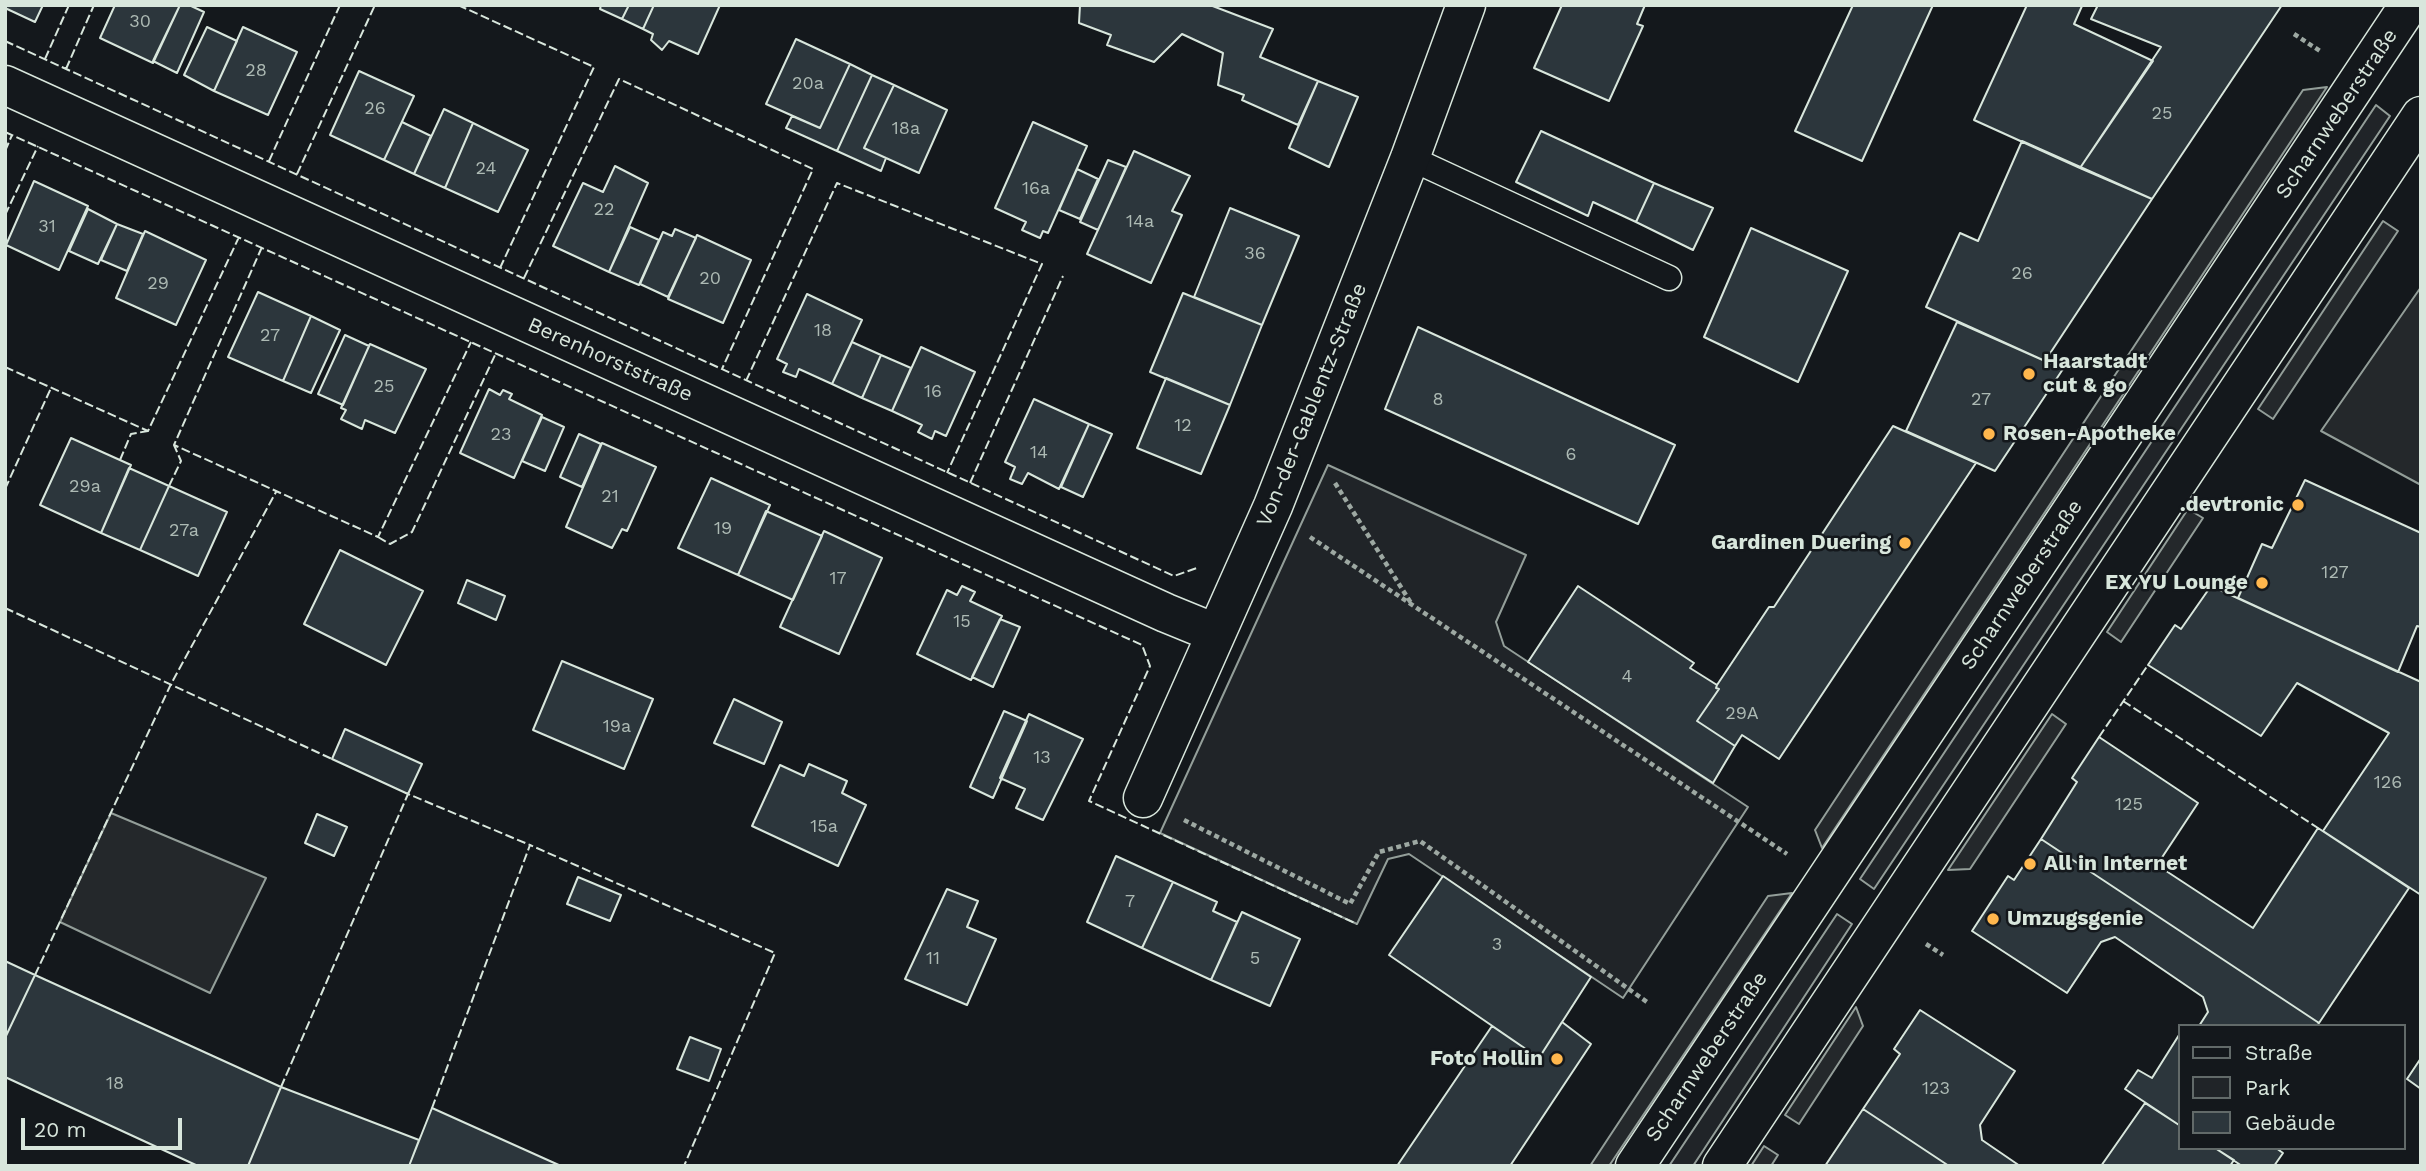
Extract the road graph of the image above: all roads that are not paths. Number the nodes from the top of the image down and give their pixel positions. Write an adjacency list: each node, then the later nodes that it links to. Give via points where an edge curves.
1 (1466, 5): 5 (main road, Von-der-Gablentz-Straße)
2 (2409, 5): 9 (main road, Scharnweberstraße)
3 (5, 85): 7 (main road, Berenhorststraße, via 1166,613)
4 (2421, 116): 10 (main road)
5 (1410, 158): 6 (lane); 7 (main road, Von-der-Gablentz-Straße, via 1271,510)
6 (1669, 278)
7 (1210, 646): 8 (main road, Von-der-Gablentz-Straße)
8 (1143, 799)
9 (1635, 1166)
10 (1722, 1166)

